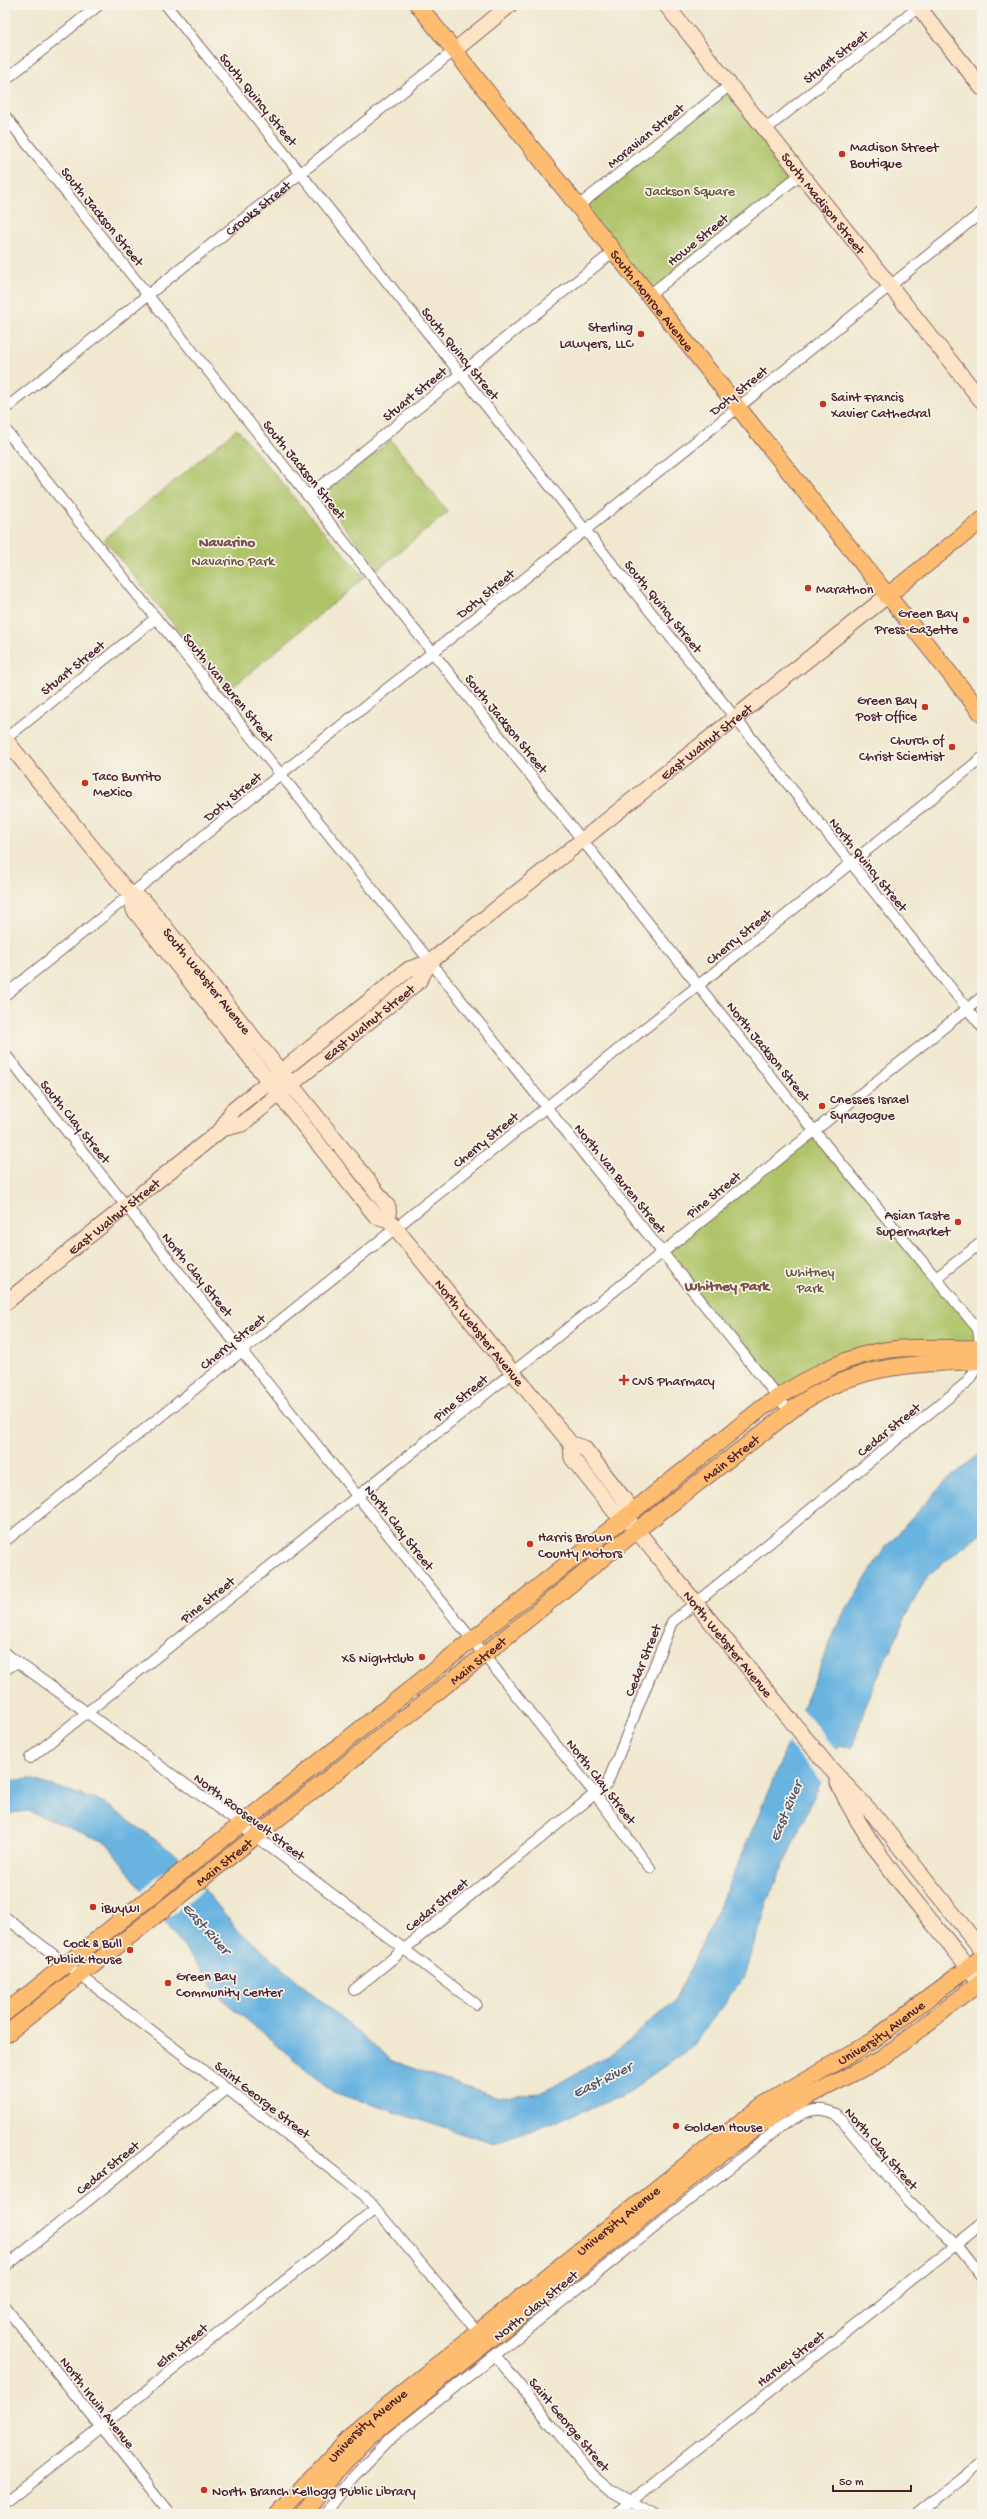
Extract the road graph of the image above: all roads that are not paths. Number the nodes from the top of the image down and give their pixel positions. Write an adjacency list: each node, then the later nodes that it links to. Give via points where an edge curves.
1 (98, 5): 8 (street)
2 (166, 5): 13 (street, South Quincy Street)
3 (418, 5): 7 (main road, South Monroe Avenue)
4 (510, 5): 7 (main road, Crooks Street)
5 (666, 5): 9 (main road, South Madison Street)
6 (919, 6): 10 (main road); 12 (street, Stuart Street)
7 (455, 50): 13 (street, Crooks Street); 15 (main road, South Monroe Avenue)
8 (5, 80)
9 (730, 85): 12 (main road, South Madison Street); 15 (street, Moravian Street)
10 (982, 88)
11 (5, 116): 19 (street, South Jackson Street)
12 (766, 130): 14 (main road, South Madison Street)
13 (300, 173): 19 (street, Crooks Street); 21 (street, South Quincy Street)
14 (801, 174): 18 (main road, South Madison Street); 20 (street, Howe Street)
15 (577, 207): 17 (main road, South Monroe Avenue)
16 (982, 212): 18 (street, Doty Street)
17 (613, 252): 20 (main road, South Monroe Avenue); 21 (street, Stuart Street)
18 (890, 286): 22 (main road, South Madison Street); 23 (street, Doty Street)
19 (148, 295): 24 (street, Crooks Street); 26 (street, South Jackson Street)
20 (648, 296): 23 (main road, South Monroe Avenue)
21 (461, 374): 26 (street, Stuart Street); 28 (street, South Quincy Street)
22 (982, 401)
23 (738, 408): 28 (street, Doty Street); 29 (main road, South Monroe Avenue)
24 (5, 409)
25 (5, 429): 30 (street, South Van Buren Street)
26 (308, 496): 31 (street, South Jackson Street)
27 (982, 520): 29 (main road, East Walnut Street)
28 (585, 530): 31 (street, Doty Street); 33 (street, South Quincy Street)
29 (888, 596): 32 (main road, South Monroe Avenue); 33 (main road, East Walnut Street)
30 (156, 618): 34 (street, Stuart Street); 36 (street, South Van Buren Street)
31 (433, 652): 36 (street, Doty Street); 37 (street, South Jackson Street)
32 (982, 714)
33 (735, 718): 37 (main road, East Walnut Street); 38 (street, North Quincy Street)
34 (5, 739): 39 (main road, South Webster Avenue)
35 (982, 758): 38 (street, Cherry Street)
36 (281, 774): 39 (street, Doty Street); 40 (street, South Van Buren Street)
37 (582, 840): 40 (main road, East Walnut Street); 41 (street, North Jackson Street)
38 (851, 863): 41 (street, Cherry Street); 44 (street, North Quincy Street)
39 (130, 895): 42 (street, Doty Street); 47 (main road, South Webster Avenue, via 145,902); 48 (main road, South Webster Avenue, via 134,910)
40 (430, 962): 47 (main road, East Walnut Street, via 409,969); 49 (main road, East Walnut Street, via 419,981); 51 (street, North Van Buren Street)
41 (699, 985): 51 (street, Cherry Street); 53 (street, North Jackson Street)
42 (5, 995)
43 (982, 997): 44 (street, Pine Street)
44 (967, 1009): 45 (street, North Quincy Street); 53 (street, Pine Street)
45 (982, 1027)
46 (5, 1054): 54 (street, South Clay Street)
47 (281, 1071): 48 (main road, East Walnut Street); 49 (main road, North Webster Avenue)
48 (268, 1082): 50 (main road, North Webster Avenue); 52 (main road, East Walnut Street, via 232,1111)
49 (291, 1084): 50 (main road, East Walnut Street); 55 (main road, North Webster Avenue, via 388,1207)
50 (278, 1095): 52 (main road, East Walnut Street, via 242,1124); 55 (main road, North Webster Avenue, via 376,1216)
51 (546, 1108): 55 (street, Cherry Street); 57 (street, North Van Buren Street)
52 (222, 1129): 54 (main road, East Walnut Street)
53 (815, 1131): 57 (street, Pine Street); 58 (street, North Jackson Street)
54 (126, 1206): 59 (main road, East Walnut Street); 60 (street, North Clay Street)
55 (392, 1224): 60 (street, Cherry Street); 62 (main road, North Webster Avenue)
56 (982, 1242): 58 (street)
57 (662, 1253): 62 (street, Pine Street); 63 (street, North Van Buren Street)
58 (936, 1278): 61 (street, North Jackson Street, via 978,1329)
59 (5, 1303)
60 (242, 1351): 65 (street, North Clay Street); 68 (street, Cherry Street)
61 (980, 1355): 63 (main road, Main Street, via 898,1350 876,1352 824,1370); 64 (main road, Main Street, via 882,1367 829,1386); 69 (street, Cedar Street, via 976,1369 965,1384)
62 (512, 1373): 65 (street, Pine Street); 66 (main road, North Webster Avenue, via 571,1444 584,1448 627,1503)
63 (778, 1397): 64 (street, North Van Buren Street); 66 (main road, Main Street)
64 (789, 1411): 67 (main road, Main Street)
65 (358, 1497): 70 (street, North Clay Street); 75 (street, Pine Street)
66 (625, 1516): 67 (main road, North Webster Avenue); 70 (main road, Main Street)
67 (636, 1530): 69 (main road, North Webster Avenue); 72 (main road, Main Street)
68 (5, 1541)
69 (695, 1603): 77 (main road, North Webster Avenue); 78 (street, Cedar Street, via 672,1622 607,1784)
70 (472, 1640): 72 (street, North Clay Street); 79 (main road, Main Street)
71 (5, 1653): 73 (street, North Roosevelt Street)
72 (484, 1655): 78 (street, North Clay Street); 80 (main road, Main Street)
73 (17, 1662): 74 (street); 75 (street, North Roosevelt Street)
74 (5, 1670)
75 (87, 1714): 76 (street, Pine Street); 79 (street, North Roosevelt Street)
76 (30, 1758)
77 (832, 1771): 84 (main road, North Webster Avenue, via 874,1815); 87 (main road, North Webster Avenue, via 861,1825 901,1883)
78 (596, 1794): 81 (street, North Clay Street); 83 (street, Cedar Street)
79 (240, 1824): 80 (street, North Roosevelt Street); 86 (main road, Main Street)
80 (255, 1836): 83 (street, North Roosevelt Street); 88 (main road, Main Street)
81 (650, 1868)
82 (5, 1917): 86 (street, Saint George Street)
83 (404, 1948): 90 (street, Cedar Street); 91 (street, North Roosevelt Street)
84 (982, 1950)
85 (982, 1957): 87 (main road, University Avenue)
86 (67, 1964): 88 (street, Saint George Street); 92 (main road, Main Street)
87 (969, 1967): 89 (main road, North Webster Avenue); 101 (main road, University Avenue, via 872,2041 763,2105)
88 (81, 1975): 93 (main road, Main Street); 94 (street, Saint George Street)
89 (981, 1983): 109 (main road, University Avenue, via 882,2059 782,2110 733,2144 369,2437 337,2470)
90 (354, 1990)
91 (476, 2004)
92 (5, 2013)
93 (5, 2035)
94 (227, 2089): 95 (street, Saint George Street, via 364,2195); 98 (street, Cedar Street)
95 (374, 2209): 101 (street, Saint George Street); 103 (street, Elm Street)
96 (982, 2224): 97 (street, Harvey Street)
97 (956, 2245): 99 (street, North Clay Street); 102 (street, North Clay Street, via 909,2201 836,2114 825,2109 811,2110 779,2128); 105 (street, Harvey Street)
98 (5, 2267)
99 (982, 2278)
100 (5, 2307): 103 (street, North Irwin Avenue)
101 (477, 2331): 108 (main road, University Avenue, via 361,2426)
102 (495, 2355): 105 (street, Saint George Street, via 592,2475 612,2492); 110 (street, North Clay Street, via 370,2457)
103 (101, 2428): 106 (street, Elm Street); 107 (street, North Irwin Avenue)
104 (982, 2463): 113 (street)
105 (632, 2501): 111 (street, Harvey Street); 112 (street, Saint George Street)
106 (5, 2503)
107 (170, 2514)
108 (278, 2514)
109 (304, 2514)
110 (325, 2514)
111 (615, 2514)
112 (652, 2514)
113 (918, 2514)

